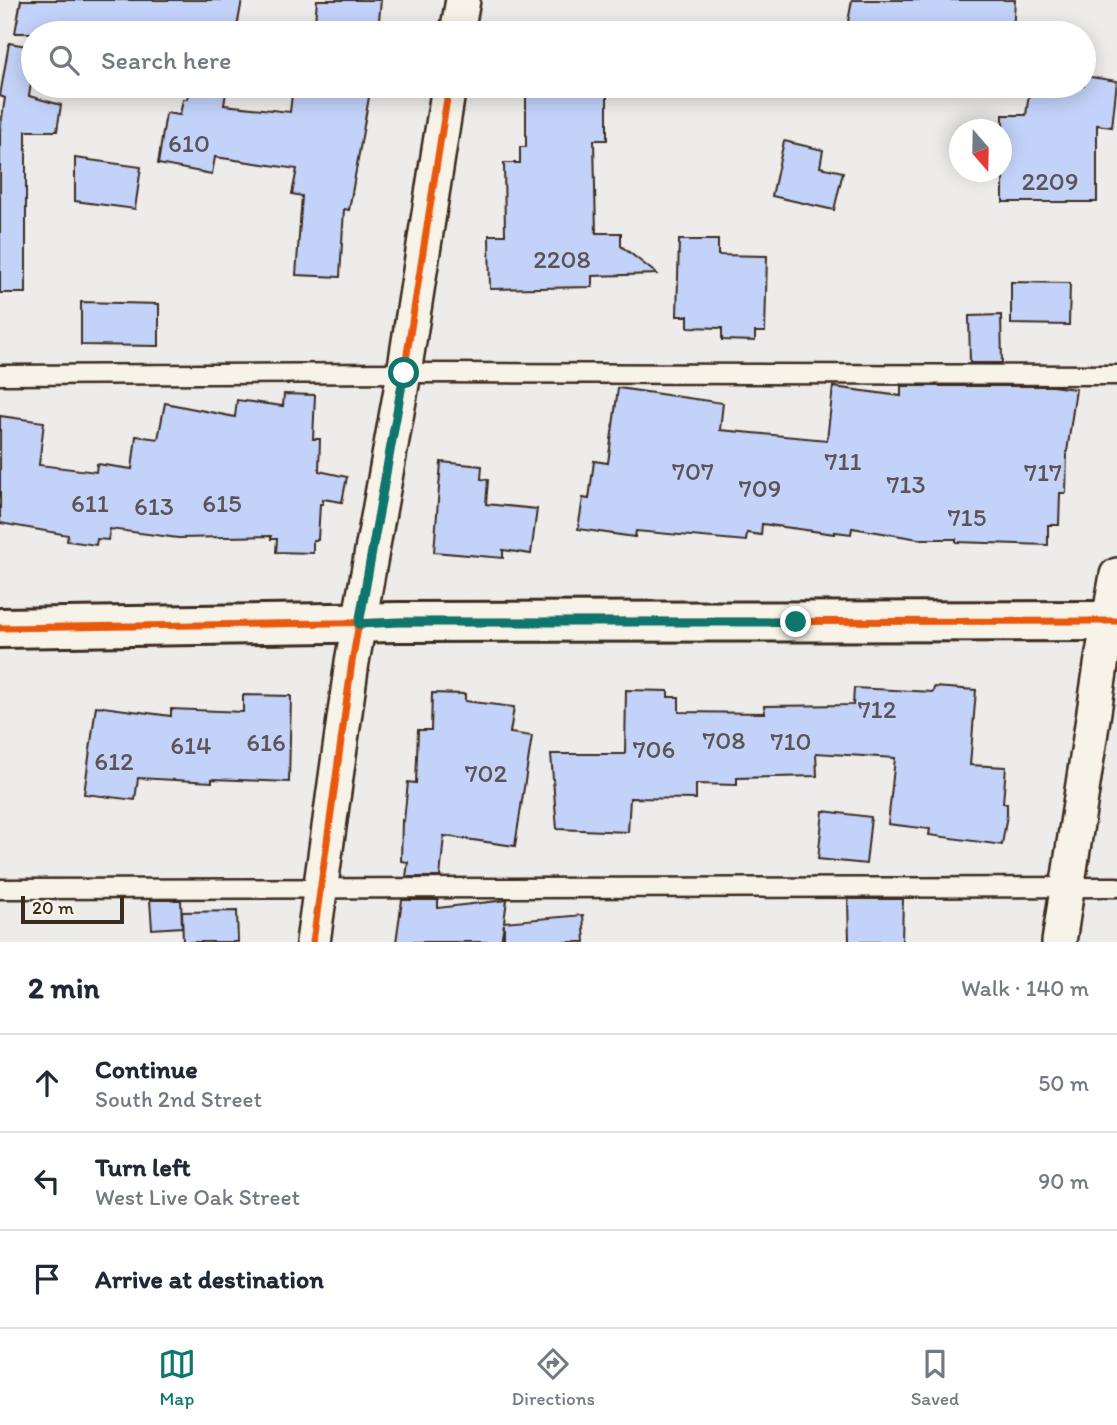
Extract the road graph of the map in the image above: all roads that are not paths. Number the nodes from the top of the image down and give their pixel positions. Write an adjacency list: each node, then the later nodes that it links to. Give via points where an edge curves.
1 (463, 0): 2 (street)
2 (459, 21)
3 (447, 98): 4 (street)
4 (404, 373): 5 (lane); 6 (lane); 9 (street)
5 (0, 375)
6 (1117, 375)
7 (1117, 575): 8 (street)
8 (1113, 621): 9 (street); 11 (street, via 1100,672)
9 (359, 624): 10 (street); 13 (street)
10 (0, 628)
11 (1068, 887): 12 (lane); 13 (lane); 16 (street)
12 (1117, 887)
13 (322, 888): 14 (lane); 15 (street)
14 (0, 889)
15 (313, 942)
16 (1059, 942)

